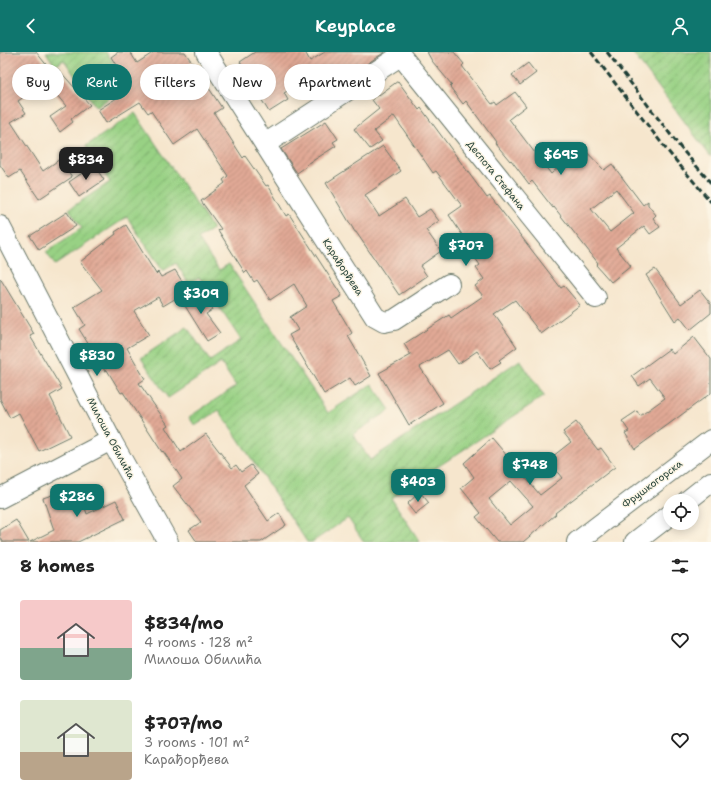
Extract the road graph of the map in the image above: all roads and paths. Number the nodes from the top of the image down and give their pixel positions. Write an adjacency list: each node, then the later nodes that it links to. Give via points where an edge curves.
1 (206, 52): 3 (street, Карађорђева)
2 (399, 54): 3 (street); 6 (street, Деспота Стефана)
3 (265, 144): 5 (street, Карађорђева, via 375,317 384,322 394,320)
4 (0, 226): 7 (street, Милоша Обилића)
5 (449, 284)
6 (596, 298)
7 (111, 440): 11 (street); 14 (street, Милоша Обилића)
8 (711, 440): 13 (street, Фрушкогорска)
9 (711, 482): 10 (street)
10 (696, 494)
11 (0, 498)
12 (663, 520): 16 (street)
13 (599, 535): 15 (street, Фрушкогорска)
14 (168, 542)
15 (578, 542)
16 (635, 542)

